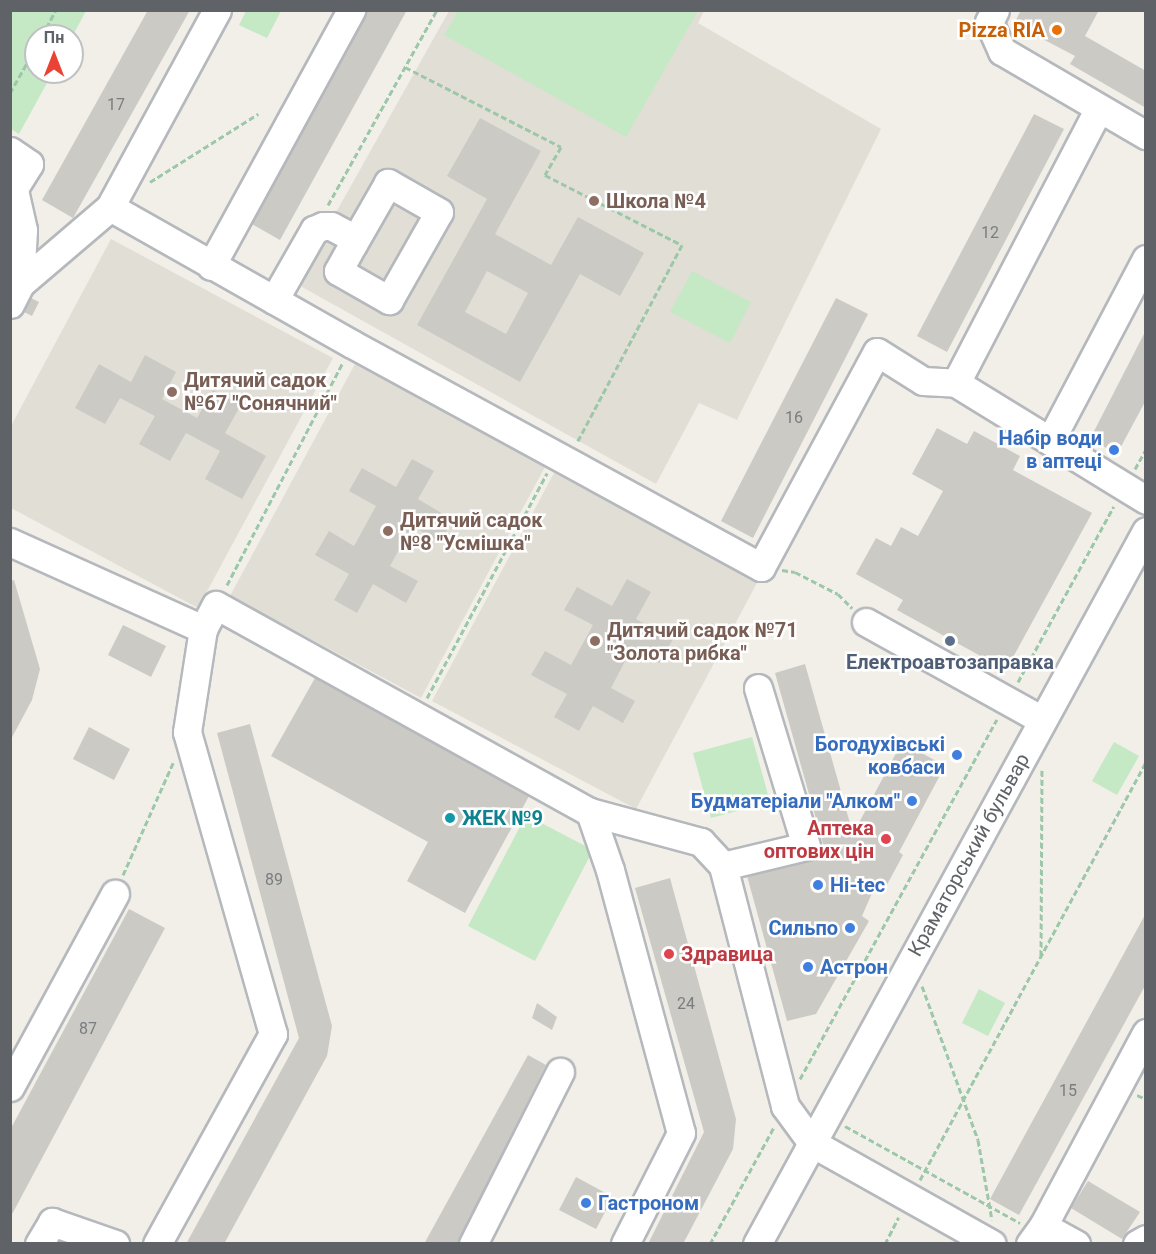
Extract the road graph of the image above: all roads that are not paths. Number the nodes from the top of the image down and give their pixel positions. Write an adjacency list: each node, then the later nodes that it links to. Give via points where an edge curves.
1 (217, 10): 8 (street)
2 (351, 10): 11 (street)
3 (995, 10): 4 (street, via 989,22 1002,51)
4 (1099, 108): 5 (street); 14 (street)
5 (1146, 135)
6 (10, 151): 7 (street, via 29,164)
7 (12, 193): 12 (street, via 23,230)
8 (110, 207): 11 (street); 12 (street)
9 (355, 238): 13 (street, via 331,226 314,230)
10 (1146, 260): 15 (street)
11 (211, 266): 13 (street)
12 (15, 294)
13 (274, 300): 14 (street, via 761,567 877,352 923,381)
14 (956, 383): 15 (street)
15 (1050, 441): 16 (street)
16 (1135, 494)
17 (1146, 531): 22 (street, Краматорський бульвар)
18 (10, 542): 20 (street)
19 (866, 622): 22 (street)
20 (202, 629): 23 (street, via 216,605); 36 (street, via 187,732 273,1034)
21 (758, 688): 24 (street, via 806,846)
22 (1042, 720): 29 (street, Краматорський бульвар)
23 (590, 812): 24 (street, via 701,842); 38 (street, via 610,870 681,1133)
24 (723, 866): 29 (street, via 785,1106)
25 (115, 894): 28 (street)
26 (1146, 1033): 31 (street)
27 (560, 1072): 37 (street)
28 (10, 1087)
29 (812, 1143): 30 (street, via 910,1198); 39 (street, Краматорський бульвар)
30 (992, 1234)
31 (1037, 1234): 40 (street)
32 (69, 1236): 34 (street, via 52,1222); 35 (street)
33 (1146, 1239): 41 (street)
34 (39, 1244)
35 (115, 1244)
36 (157, 1244)
37 (473, 1244)
38 (624, 1244)
39 (757, 1244)
40 (1076, 1244)
41 (1137, 1244)

